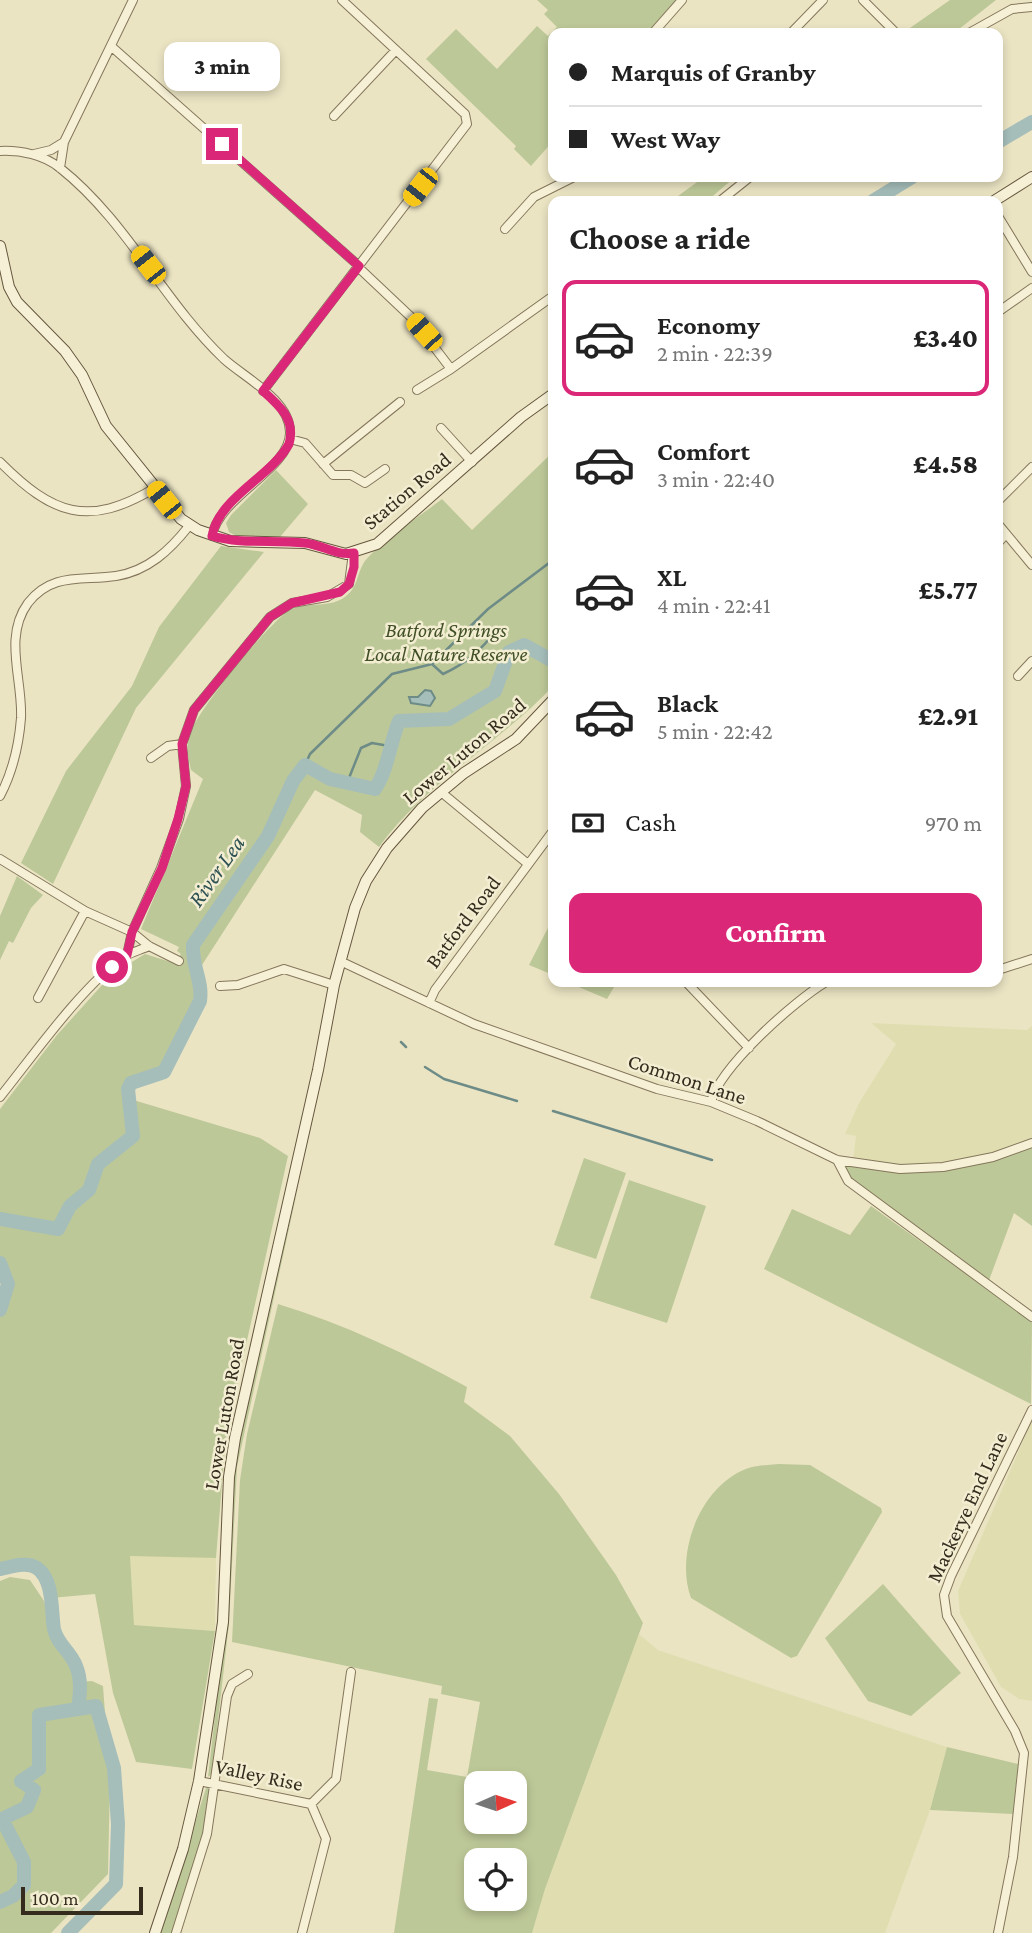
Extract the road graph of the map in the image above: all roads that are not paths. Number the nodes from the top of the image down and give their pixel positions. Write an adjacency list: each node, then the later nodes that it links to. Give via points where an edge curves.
1 (133, 0): 11 (street)
2 (342, 0): 12 (street)
3 (682, 0): 7 (street)
4 (823, 0): 8 (street)
5 (863, 0): 9 (street)
6 (1032, 7): 10 (street, via 1012,9)
7 (657, 28)
8 (796, 28)
9 (891, 28)
10 (978, 28)
11 (112, 47): 14 (street); 26 (street)
12 (396, 50): 13 (street); 26 (street, via 467,120)
13 (334, 116)
14 (64, 142): 16 (street); 17 (street)
15 (0, 151): 16 (street)
16 (34, 154): 17 (street)
17 (60, 168): 33 (street, via 114,223 198,330)
18 (1032, 177): 22 (main road)
19 (564, 182): 24 (street, via 534,197)
20 (744, 182): 21 (street)
21 (726, 196)
22 (1002, 196)
23 (1003, 228): 27 (street)
24 (505, 229)
25 (0, 246): 43 (main road, Station Road, via 9,287 18,302 65,351 106,426)
26 (358, 267): 31 (street, via 412,318); 33 (street)
27 (1032, 272)
28 (1032, 288): 30 (street)
29 (548, 300): 31 (street)
30 (1003, 308)
31 (451, 369): 32 (street)
32 (417, 390)
33 (263, 391): 37 (street, via 285,412)
34 (548, 398): 39 (main road, Station Road)
35 (400, 402): 40 (street)
36 (441, 428): 39 (street)
37 (290, 439): 40 (street, via 305,443); 48 (street, via 286,449 225,511)
38 (0, 462): 43 (street, via 42,498 79,513 105,510)
39 (472, 462): 50 (main road, Station Road, via 377,544)
40 (323, 464): 42 (street, via 333,475 351,475 365,483)
41 (1032, 467): 44 (street)
42 (385, 469)
43 (155, 488): 45 (main road, Station Road)
44 (1003, 496)
45 (189, 526): 48 (main road, Station Road); 58 (street, via 146,566 116,576 63,579 48,585 28,603 15,637 19,733)
46 (1003, 530): 47 (street)
47 (1006, 534): 49 (street); 51 (street)
48 (212, 536): 50 (main road, Station Road, via 230,541 304,543 339,554)
49 (1003, 537)
50 (354, 553): 55 (street, via 352,576 340,592 292,603 262,624 194,710)
51 (1032, 565)
52 (1032, 660): 53 (street)
53 (1018, 676)
54 (548, 705): 57 (main road, Lower Luton Road, via 516,739)
55 (182, 744): 56 (street, via 168,746); 63 (street, via 186,786 178,819 162,868)
56 (151, 758)
57 (441, 792): 61 (street, Batford Road); 68 (main road, Lower Luton Road, via 399,833 376,864 355,908)
58 (0, 796)
59 (548, 838): 61 (street, Batford Road)
60 (0, 859): 62 (street)
61 (528, 864): 75 (street, Batford Road)
62 (85, 911): 63 (street); 74 (street)
63 (132, 932): 64 (street); 65 (street)
64 (149, 946): 65 (street); 67 (street)
65 (127, 955): 77 (street, via 53,1030)
66 (1032, 959): 69 (street)
67 (179, 961)
68 (340, 961): 70 (main road, Lower Luton Road); 75 (street, Common Lane)
69 (1003, 968)
70 (334, 985): 71 (street, via 284,969 238,985); 85 (main road, Lower Luton Road, via 235,1438 222,1626)
71 (220, 986)
72 (691, 987): 76 (street)
73 (818, 987): 76 (street)
74 (38, 998)
75 (429, 1003): 78 (street, Common Lane, via 546,1051 657,1089)
76 (749, 1048): 78 (street, via 720,1080)
77 (0, 1097)
78 (711, 1102): 80 (street, Common Lane)
79 (1032, 1143): 80 (street, Common Lane, via 943,1167 900,1169)
80 (838, 1160): 81 (street, via 848,1181)
81 (1032, 1317)
82 (1032, 1410): 91 (street, Mackerye End Lane, via 944,1595 947,1616 1024,1753 1013,1857)
83 (351, 1672): 87 (street, via 336,1779)
84 (248, 1674): 86 (street, via 232,1684 227,1696)
85 (199, 1781): 86 (street, Valley Rise); 88 (main road, Lower Luton Road, via 183,1849)
86 (216, 1783): 87 (street, Valley Rise); 89 (street, via 201,1860)
87 (311, 1804): 90 (street, via 326,1839)
88 (155, 1933)
89 (176, 1933)
90 (302, 1933)
91 (998, 1933)

